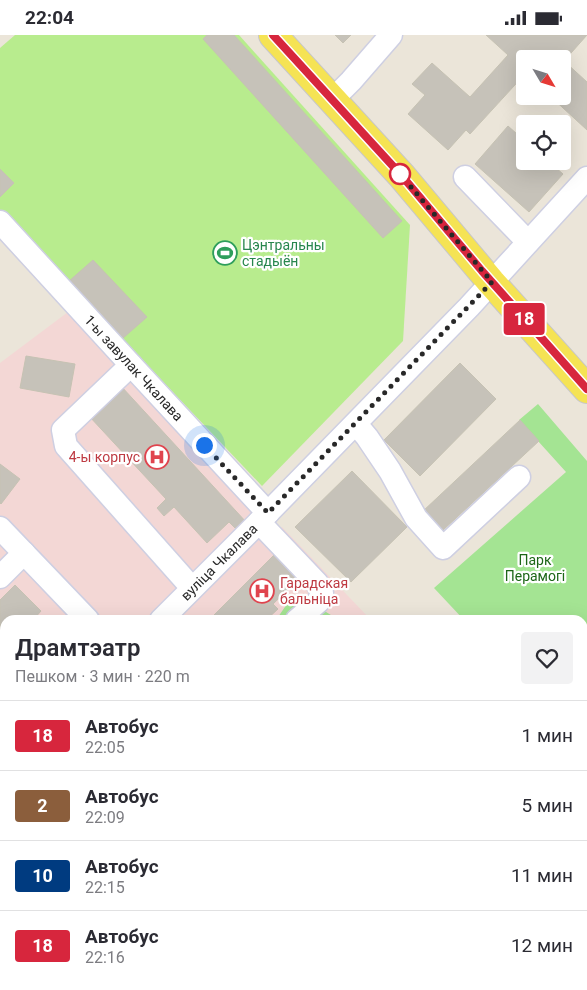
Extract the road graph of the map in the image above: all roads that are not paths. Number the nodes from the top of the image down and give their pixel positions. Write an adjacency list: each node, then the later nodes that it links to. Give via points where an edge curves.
1 (273, 35): 3 (main road)
2 (391, 35): 3 (street)
3 (333, 99): 8 (main road)
4 (465, 177): 7 (street)
5 (587, 178): 7 (street, вуліца Чкалава)
6 (0, 222): 9 (street, 1-ы завулак Чкалава)
7 (528, 242): 8 (street, вуліца Чкалава)
8 (492, 282): 10 (main road); 11 (street, вуліца Чкалава)
9 (130, 365): 13 (street, 1-ы завулак Чкалава); 17 (street, via 63,430 66,445)
10 (587, 389)
11 (356, 424): 12 (street, via 390,471 416,518 443,548); 13 (street, вуліца Чкалава)
12 (518, 477)
13 (264, 518): 17 (street, вуліца Чкалава); 20 (street, 1-ы завулак Чкалава, via 322,593 318,602)
14 (0, 528): 15 (street)
15 (24, 553): 16 (street); 18 (street)
16 (0, 577)
17 (192, 588): 19 (street, вуліца Чкалава)
18 (83, 615)
19 (166, 615)
20 (303, 615)

